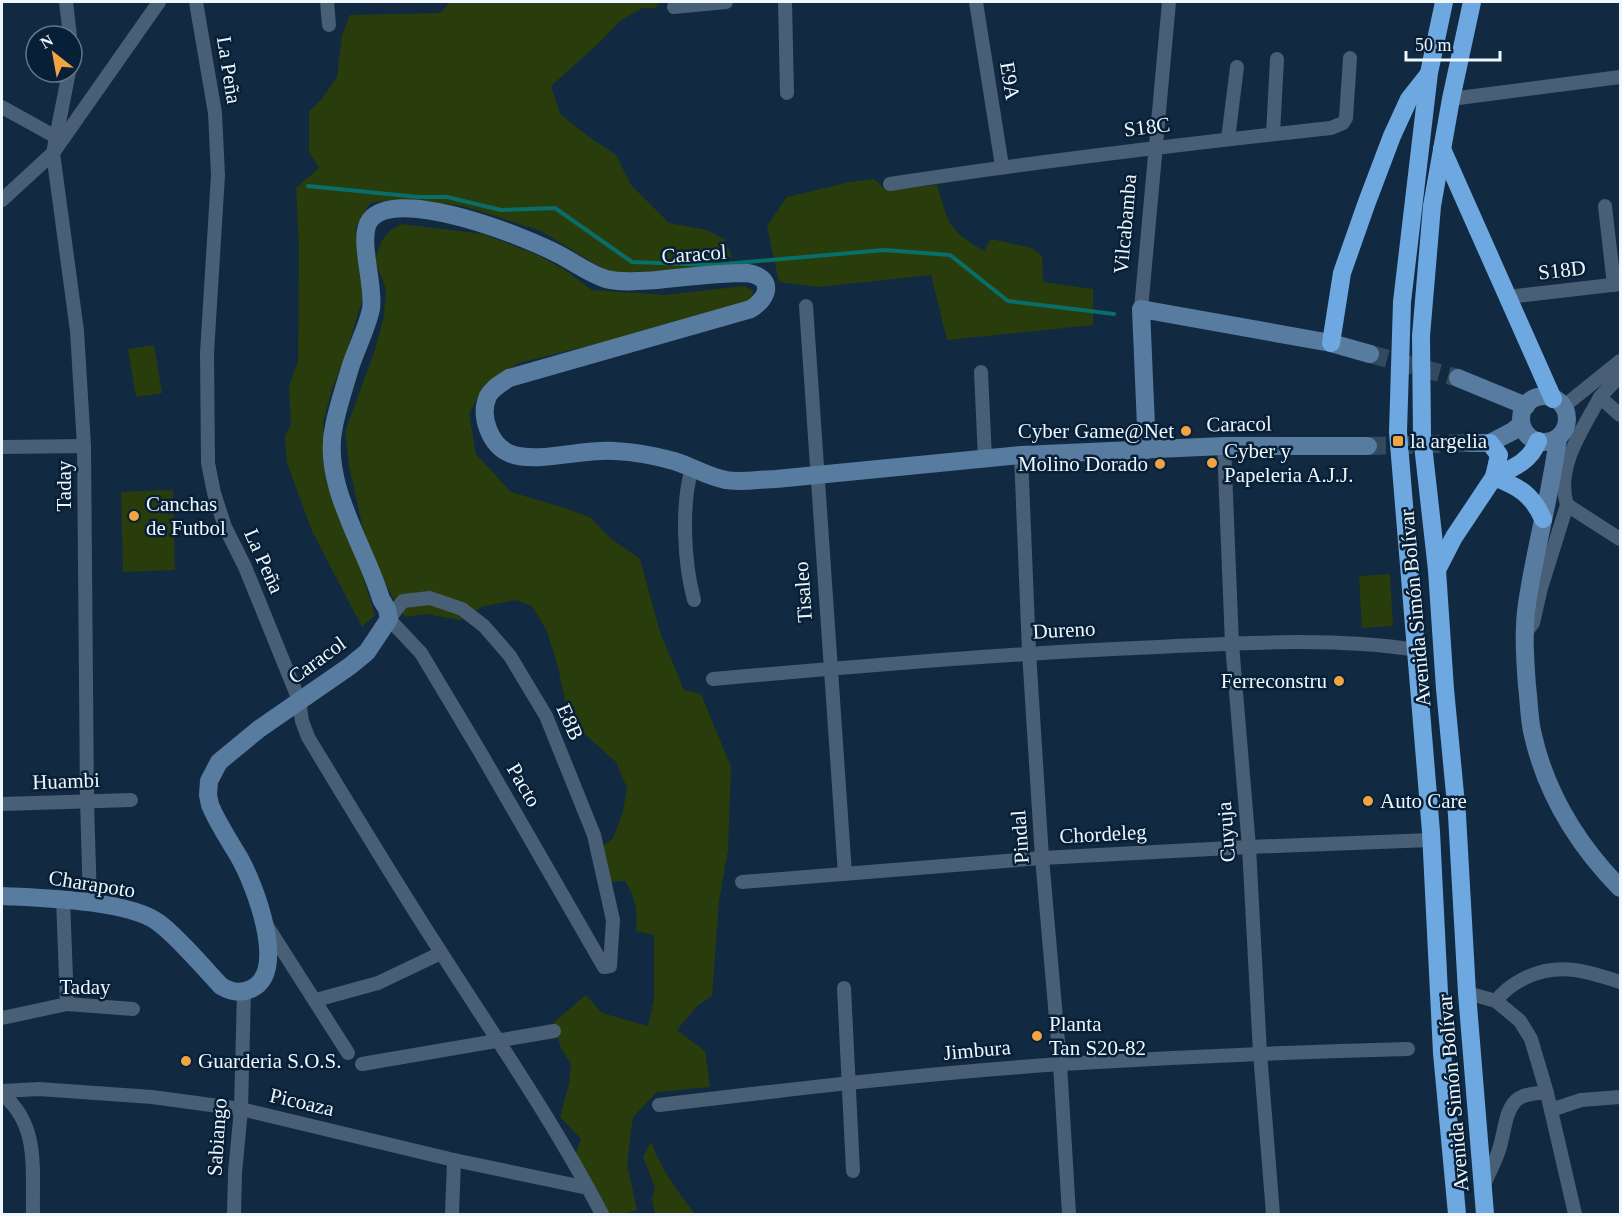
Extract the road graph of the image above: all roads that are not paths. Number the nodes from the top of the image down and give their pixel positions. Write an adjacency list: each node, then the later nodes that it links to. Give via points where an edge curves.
1 (66, 2): 12 (street)
2 (159, 2): 28 (street)
3 (196, 2): 72 (street, La Peña, via 215,113 218,175 207,353 208,463 225,527)
4 (327, 2): 13 (street)
5 (726, 2): 11 (street)
6 (785, 2): 20 (street)
7 (976, 2): 29 (street, E9A)
8 (1169, 2): 26 (street, Vilcabamba)
9 (1444, 2): 17 (highway, Avenida Simón Bolívar)
10 (1472, 2): 21 (highway, Avenida Simón Bolívar)
11 (674, 7)
12 (69, 24)
13 (329, 25)
14 (1350, 58): 23 (street, S18C, via 1343,123 1331,128)
15 (1277, 59): 23 (street)
16 (1237, 67): 25 (street)
17 (1429, 73): 37 (highway, via 1409,99 1367,202 1342,273); 68 (highway, Avenida Simón Bolívar, via 1402,302 1398,432)
18 (1620, 77): 21 (street)
19 (67, 84): 24 (street, Taday)
20 (787, 93)
21 (1451, 99): 27 (highway, Avenida Simón Bolívar)
22 (2, 107): 24 (street)
23 (1273, 134): 25 (street, S18C)
24 (56, 137): 28 (street, Taday)
25 (1228, 139): 26 (street, S18C)
26 (1154, 146): 29 (street, S18C); 36 (street, Vilcabamba)
27 (1442, 149): 34 (highway); 63 (highway, Avenida Simón Bolívar, via 1432,206 1421,336 1422,436)
28 (53, 153): 31 (street); 50 (street, Taday, via 77,332)
29 (1002, 166): 30 (street, S18C)
30 (890, 184)
31 (2, 200)
32 (1605, 206): 33 (street)
33 (1617, 285): 34 (street, S18D)
34 (1508, 297): 44 (highway)
35 (806, 306): 58 (street, Tisaleo)
36 (1141, 309): 37 (street); 54 (street, Vilcabamba)
37 (1331, 343): 38 (street)
38 (1370, 354)
39 (1620, 361): 44 (street)
40 (981, 372): 56 (street)
41 (1620, 376): 43 (street)
42 (1458, 378): 45 (street)
43 (1600, 397): 46 (street); 60 (street, via 1570,455 1564,480)
44 (1558, 403): 45 (street, via 1538,397); 47 (street, via 1567,420 1562,433)
45 (1523, 415): 47 (street, via 1527,435); 49 (street, via 1513,431)
46 (1620, 415)
47 (1546, 440): 59 (highway, via 1524,462); 61 (street, via 1552,479)
48 (1469, 443): 49 (street)
49 (1490, 443): 59 (highway, via 1499,455)
50 (84, 446): 53 (street); 74 (street, Taday)
51 (1224, 446): 52 (street, Caracol); 54 (street, Caracol); 67 (street, Cuyuja)
52 (1368, 446)
53 (2, 447)
54 (1147, 450): 55 (street, Caracol)
55 (1021, 455): 56 (street, Caracol); 69 (street, Pindal)
56 (985, 459): 58 (street, Caracol)
57 (692, 468): 58 (street, Caracol, via 727,480); 64 (street, via 686,554); 65 (street, Caracol, via 615,450 521,457 500,447 488,428 487,399 509,378 751,309 766,292 761,278 737,273 640,281 606,279 508,231 457,216 405,208 383,210 371,218 365,231 371,307 333,428 332,450 341,500)
58 (816, 474): 70 (street, Tisaleo)
59 (1494, 477): 61 (highway, via 1522,490); 63 (highway)
60 (1567, 505): 62 (street); 66 (street, via 1533,623)
61 (1544, 512): 66 (street)
62 (1620, 539)
63 (1437, 570): 91 (highway, Avenida Simón Bolívar)
64 (694, 600)
65 (389, 619): 72 (street, Caracol, via 367,652); 87 (street, Pacto, via 421,653 604,967 610,966); 87 (street, E8B, via 403,601 430,598 462,609 484,626 510,656 546,716 594,835 613,920)
66 (1526, 632): 81 (street, via 1532,729 1548,784 1601,869)
67 (1232, 644): 68 (street, Dureno, via 1361,642); 69 (street, Dureno); 77 (street, Cuyuja)
68 (1417, 650): 76 (highway, Avenida Simón Bolívar)
69 (1029, 652): 70 (street, Dureno); 78 (street, Pindal)
70 (829, 669): 71 (street, Dureno); 79 (street, Tisaleo)
71 (713, 679)
72 (299, 700): 85 (street, Caracol, via 219,762 209,781 210,805 254,889); 86 (street, La Peña, via 308,737)
73 (131, 800): 74 (street, Huambi)
74 (87, 801): 75 (street, Huambi); 84 (street, Taday)
75 (2, 804)
76 (1431, 840): 77 (street, Chordeleg); 121 (highway, Avenida Simón Bolívar, via 1442,1053)
77 (1249, 847): 78 (street, Chordeleg); 101 (street, Cuyuja)
78 (1042, 858): 79 (street, Chordeleg); 103 (street, Pindal)
79 (845, 874): 80 (street, Chordeleg)
80 (742, 882)
81 (1620, 888)
82 (2, 896): 83 (street, Charapoto)
83 (63, 899): 84 (street, Charapoto); 94 (street)
84 (90, 903): 90 (street, Charapoto, via 137,913 159,923 220,986)
85 (264, 921): 90 (street, via 267,971 259,984); 92 (street, Caracol)
86 (441, 953): 92 (street, via 378,983); 98 (street, La Peña)
87 (612, 957)
88 (1620, 981): 93 (street, via 1554,969 1512,985)
89 (844, 988): 104 (street)
90 (244, 991): 109 (street, Sabiango)
91 (1467, 993): 93 (street); 113 (highway, Avenida Simón Bolívar)
92 (316, 1000): 100 (street, Caracol)
93 (1496, 1001): 106 (street, via 1520,1022 1531,1039)
94 (67, 1004): 95 (street, Taday); 96 (street, Taday)
95 (133, 1009)
96 (2, 1018)
97 (554, 1031): 98 (street)
98 (499, 1041): 102 (street); 114 (street, La Peña)
99 (1408, 1049): 101 (street, Jimbura)
100 (348, 1053)
101 (1260, 1053): 103 (street, Jimbura); 120 (street, Cuyuja)
102 (362, 1064)
103 (1060, 1064): 104 (street, Jimbura); 119 (street, Pindal)
104 (849, 1083): 108 (street, Jimbura); 112 (street)
105 (2, 1092): 109 (street, Picoaza, via 39,1089 152,1097); 115 (street, via 17,1109 31,1140)
106 (1547, 1094): 110 (street); 113 (street, via 1530,1093 1511,1105 1499,1150)
107 (1620, 1097): 110 (street, via 1581,1100)
108 (659, 1105)
109 (241, 1109): 111 (street, Picoaza); 116 (street, Sabiango)
110 (1551, 1110): 123 (street)
111 (454, 1160): 114 (street, Picoaza); 117 (street)
112 (853, 1171)
113 (1483, 1187): 122 (highway, Avenida Simón Bolívar)
114 (588, 1188): 118 (street, La Peña)
115 (33, 1215)
116 (234, 1215)
117 (452, 1215)
118 (602, 1215)
119 (1069, 1215)
120 (1273, 1215)
121 (1457, 1215)
122 (1485, 1215)
123 (1575, 1215)

